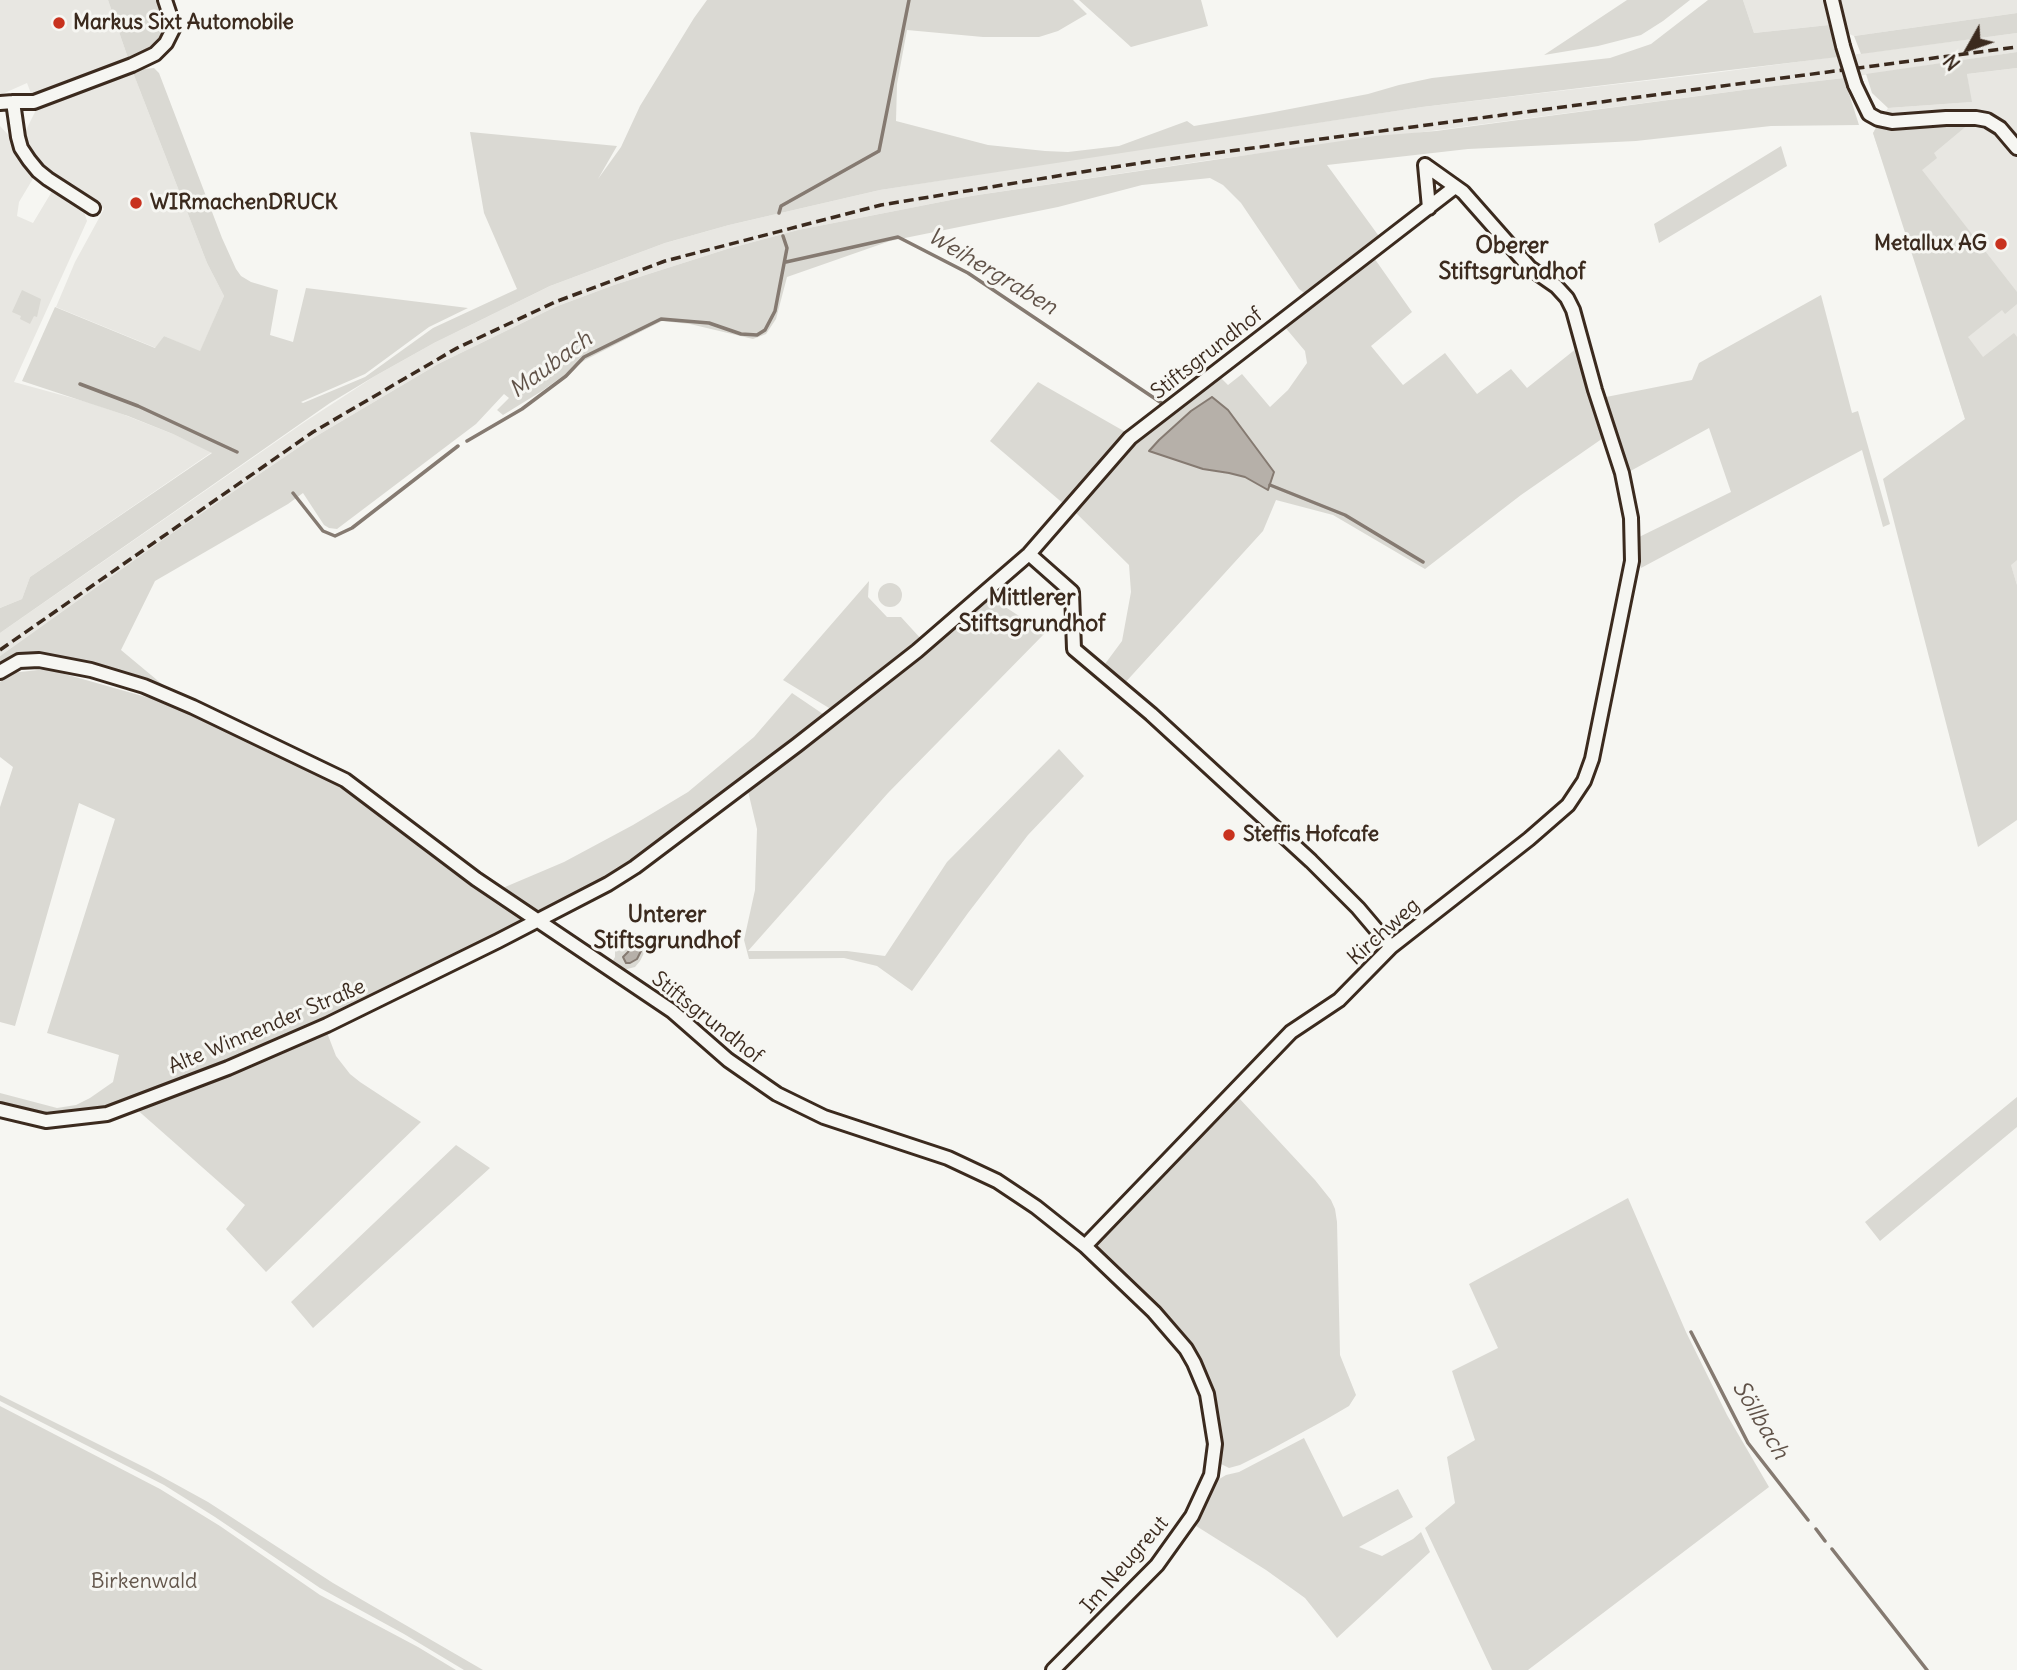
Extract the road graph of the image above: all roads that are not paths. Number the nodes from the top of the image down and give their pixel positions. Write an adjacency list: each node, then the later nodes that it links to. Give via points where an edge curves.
1 (165, 0): 3 (street, via 173,29 155,54 34,102)
2 (1832, 0): 4 (street, bridge, via 1855,85 1869,114 1892,122 1987,120)
3 (6, 102): 6 (street, via 21,148 34,166)
4 (2017, 148)
5 (1455, 187): 7 (street, Stiftsgrundhof); 7 (street, via 1425,165); 11 (street, Kirchweg, via 1530,268 1556,286 1573,310 1622,473 1631,518 1632,561 1584,781 1568,805 1529,839)
6 (93, 208)
7 (1429, 208): 8 (street, Stiftsgrundhof, via 1130,438)
8 (1029, 554): 10 (street, Stiftsgrundhof, via 907,660 645,859); 11 (street, via 1072,592 1074,649 1224,780 1334,884)
9 (0, 672): 10 (street, via 19,661 39,660 144,686 193,707 345,780)
10 (538, 920): 12 (street, Alte Winnender Straße, via 327,1025 107,1114 46,1121); 13 (street, Stiftsgrundhof, via 672,1010 728,1060 777,1094 824,1117 948,1158 998,1181)
11 (1391, 947): 13 (street, Kirchweg, via 1339,1000 1292,1032)
12 (0, 1110)
13 (1085, 1246): 14 (street, Stiftsgrundhof, via 1176,1335 1194,1363 1212,1419)
14 (1211, 1475): 15 (street, Im Neugreut, via 1192,1516 1157,1565)
15 (1053, 1670)

